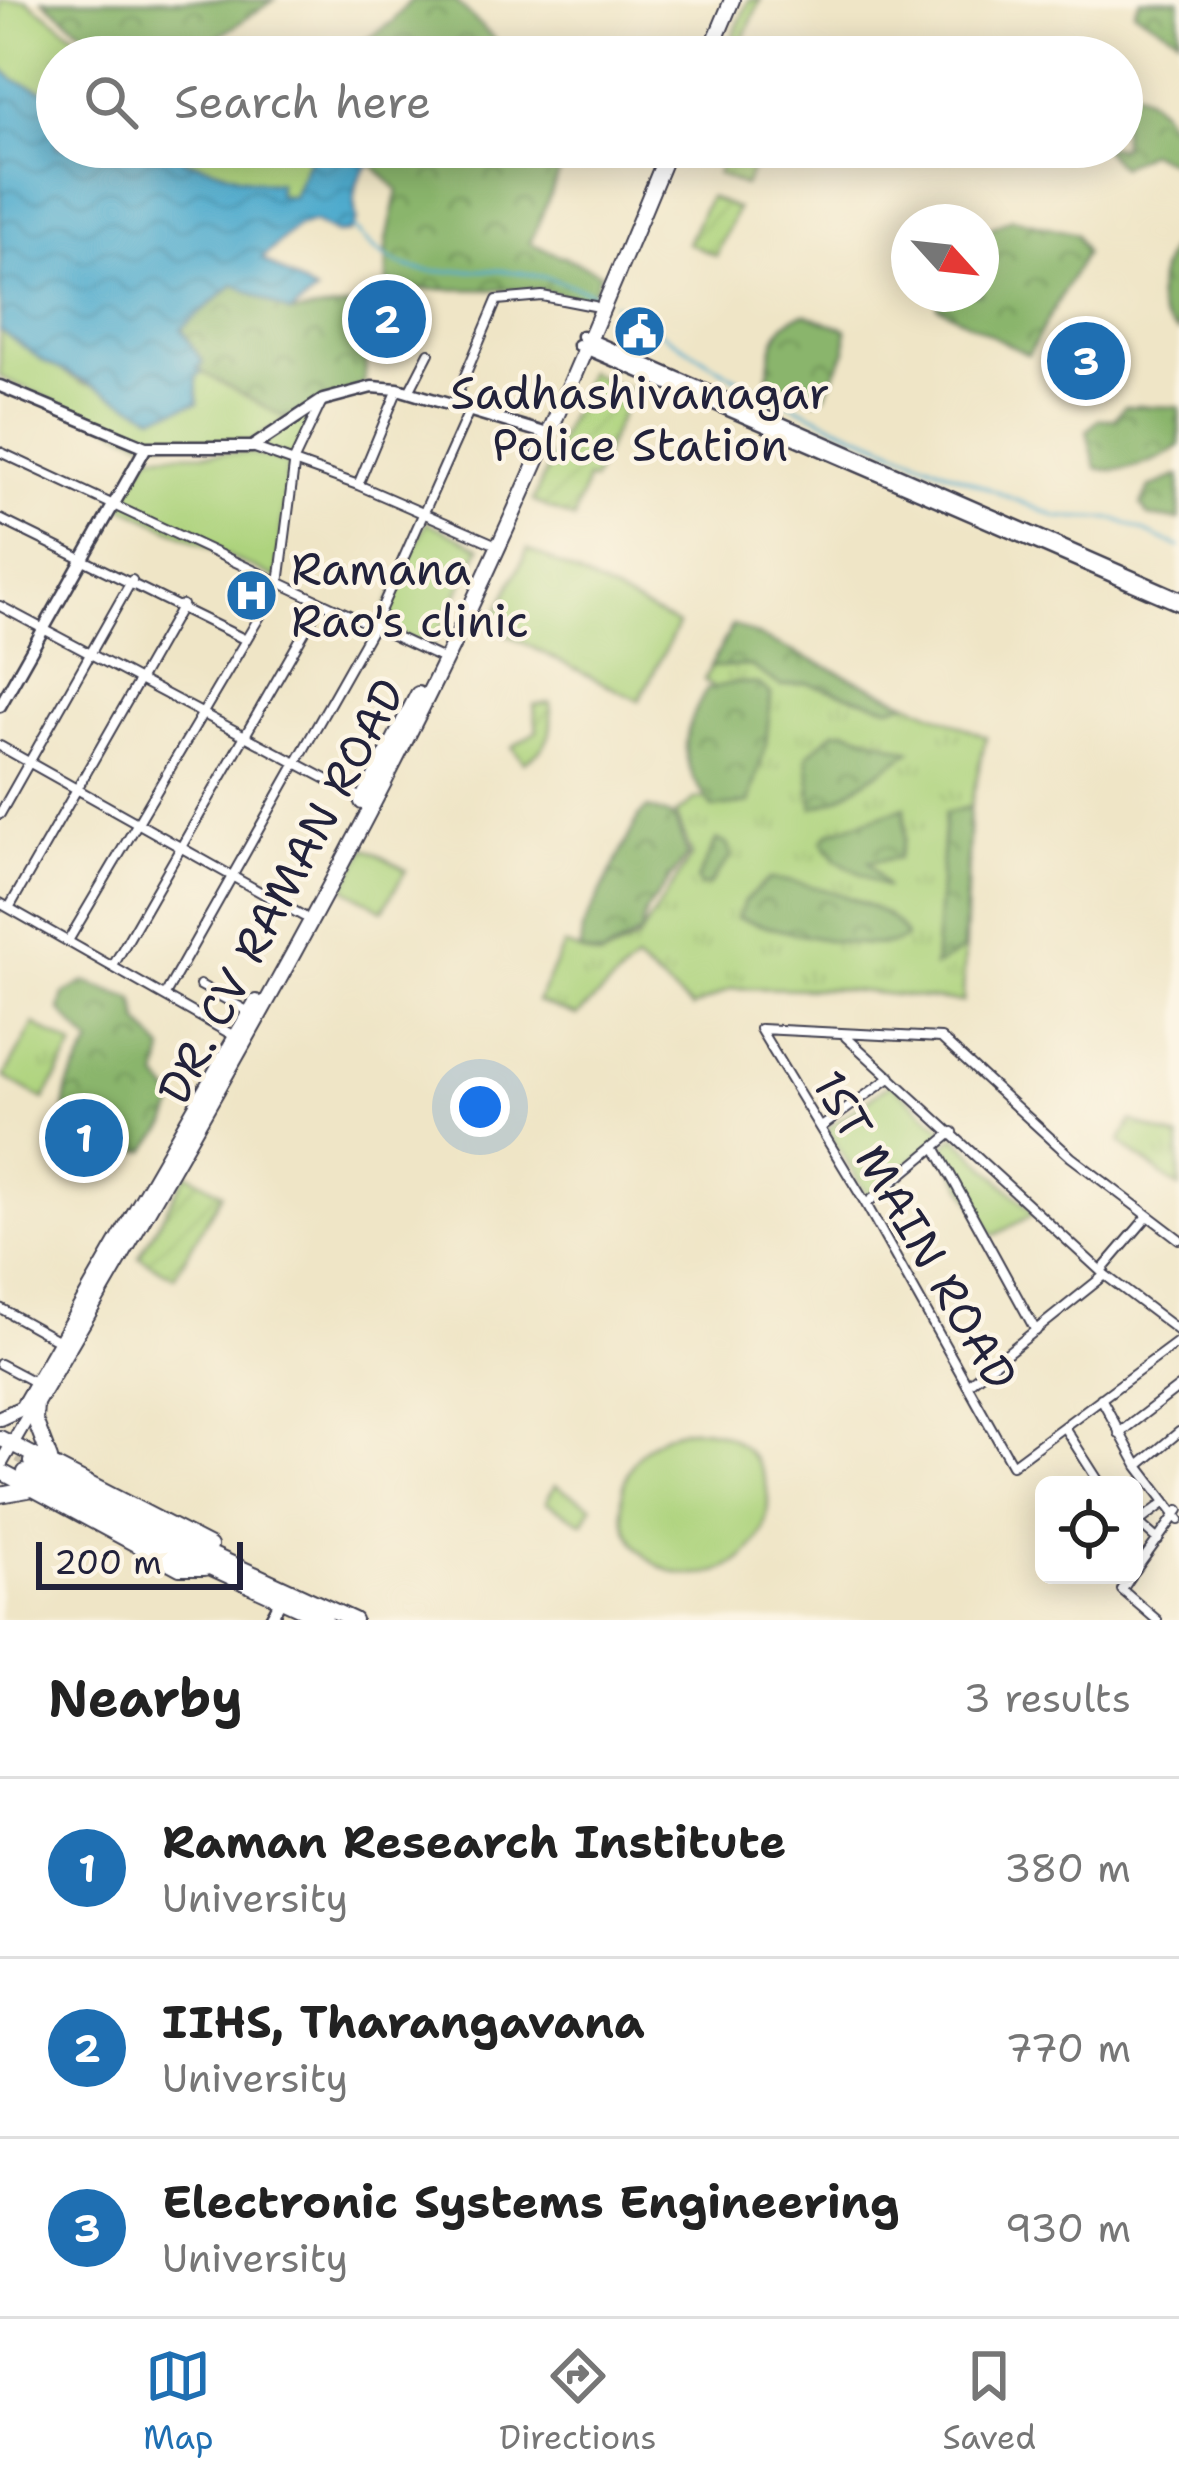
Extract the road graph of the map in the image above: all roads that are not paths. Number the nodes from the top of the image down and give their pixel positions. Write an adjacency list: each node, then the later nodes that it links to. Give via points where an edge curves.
1 (729, 0): 2 (highway)
2 (714, 36)
3 (658, 168): 4 (highway, DR. CV RAMAN ROAD)
4 (601, 300): 5 (highway, DR. CV RAMAN ROAD); 10 (street, via 497,300)
5 (584, 342): 12 (highway, DR. CV RAMAN ROAD); 25 (main road); 25 (main road); 74 (highway, DR. CV RAMAN ROAD, via 409,733 249,1036)
6 (429, 353): 8 (street)
7 (0, 386): 13 (main road)
8 (403, 390): 9 (main road, via 372,386); 10 (main road); 17 (street)
9 (323, 400): 14 (main road); 16 (street)
10 (453, 404): 11 (main road)
11 (470, 410): 12 (main road); 19 (street)
12 (537, 430): 21 (highway, DR. CV RAMAN ROAD)
13 (146, 447): 14 (main road); 18 (main road)
14 (252, 447): 16 (street)
15 (0, 452): 18 (street)
16 (295, 458): 17 (street); 24 (street)
17 (358, 485): 19 (street)
18 (114, 506): 22 (main road); 24 (street)
19 (427, 513): 21 (street); 29 (street)
20 (0, 519): 22 (street)
21 (492, 543): 33 (highway, DR. CV RAMAN ROAD)
22 (85, 556): 23 (street); 30 (main road)
23 (132, 580): 27 (street); 32 (street)
24 (280, 584): 26 (street); 31 (street)
25 (1179, 601)
26 (321, 603): 29 (street); 37 (street)
27 (182, 605): 31 (street); 34 (street)
28 (0, 607): 30 (street)
29 (374, 628): 33 (street); 40 (street)
30 (44, 630): 32 (street); 35 (main road)
31 (246, 640): 36 (street)
32 (90, 654): 34 (street); 39 (street)
33 (437, 656): 42 (highway, DR. CV RAMAN ROAD)
34 (139, 680): 36 (street); 41 (street)
35 (1, 702)
36 (203, 714): 37 (street); 44 (street)
37 (245, 736): 40 (street); 45 (street)
38 (0, 746): 39 (street)
39 (29, 762): 41 (street); 43 (street)
40 (296, 764): 42 (street); 46 (street)
41 (77, 789): 44 (street); 47 (street)
42 (363, 799): 48 (highway, DR. CV RAMAN ROAD)
43 (0, 814)
44 (137, 824): 45 (street); 49 (street)
45 (180, 848): 46 (street); 50 (street)
46 (231, 878): 48 (street); 52 (street)
47 (4, 906): 49 (street)
48 (303, 916): 53 (highway, DR. CV RAMAN ROAD)
49 (68, 941): 50 (street)
50 (113, 966): 52 (street)
51 (200, 985): 53 (street)
52 (164, 995): 55 (street)
53 (250, 1013): 55 (highway, DR. CV RAMAN ROAD)
54 (844, 1036): 56 (street); 57 (street, 1ST MAIN ROAD, via 760,1029); 61 (street, via 940,1038)
55 (237, 1037): 68 (highway, DR. CV RAMAN ROAD)
56 (891, 1077): 57 (street); 58 (street)
57 (820, 1128): 60 (street, 1ST MAIN ROAD)
58 (953, 1132): 59 (street); 63 (street)
59 (935, 1147): 60 (street); 65 (street)
60 (866, 1204): 71 (street, 1ST MAIN ROAD)
61 (1148, 1216): 62 (street); 63 (street)
62 (1179, 1239)
63 (1103, 1273): 65 (street); 66 (street)
64 (0, 1308): 68 (street)
65 (1036, 1331): 71 (street)
66 (1179, 1331)
67 (1179, 1341): 73 (street)
68 (60, 1342): 70 (highway, DR. CV RAMAN ROAD)
69 (0, 1364): 70 (street)
70 (36, 1384): 74 (highway, DR. CV RAMAN ROAD)
71 (967, 1385): 76 (street, 1ST MAIN ROAD, via 1012,1465)
72 (1179, 1387): 78 (street)
73 (1101, 1398): 76 (street); 78 (street)
74 (29, 1406): 75 (highway); 79 (main road, DR. CV RAMAN ROAD); 80 (highway)
75 (0, 1418)
76 (1064, 1426): 82 (street, 1ST MAIN ROAD)
77 (1179, 1432): 81 (street)
78 (1119, 1433): 81 (street)
79 (3, 1449): 80 (highway); 83 (highway)
80 (50, 1460): 91 (highway, via 205,1541)
81 (1138, 1466): 85 (street)
82 (1095, 1476)
83 (28, 1490): 84 (highway); 92 (highway, via 180,1568)
84 (0, 1495)
85 (1164, 1503): 86 (street); 87 (street)
86 (1177, 1515): 89 (street)
87 (1143, 1516)
88 (1143, 1526): 89 (street)
89 (1158, 1540): 90 (street)
90 (1143, 1560)
91 (227, 1561): 92 (highway, via 28,1467); 97 (highway)
92 (210, 1568): 94 (highway)
93 (1126, 1584): 98 (street, via 1122,1590)
94 (281, 1600): 95 (main road); 96 (highway)
95 (270, 1620)
96 (326, 1620)
97 (354, 1620)
98 (1157, 1620)

